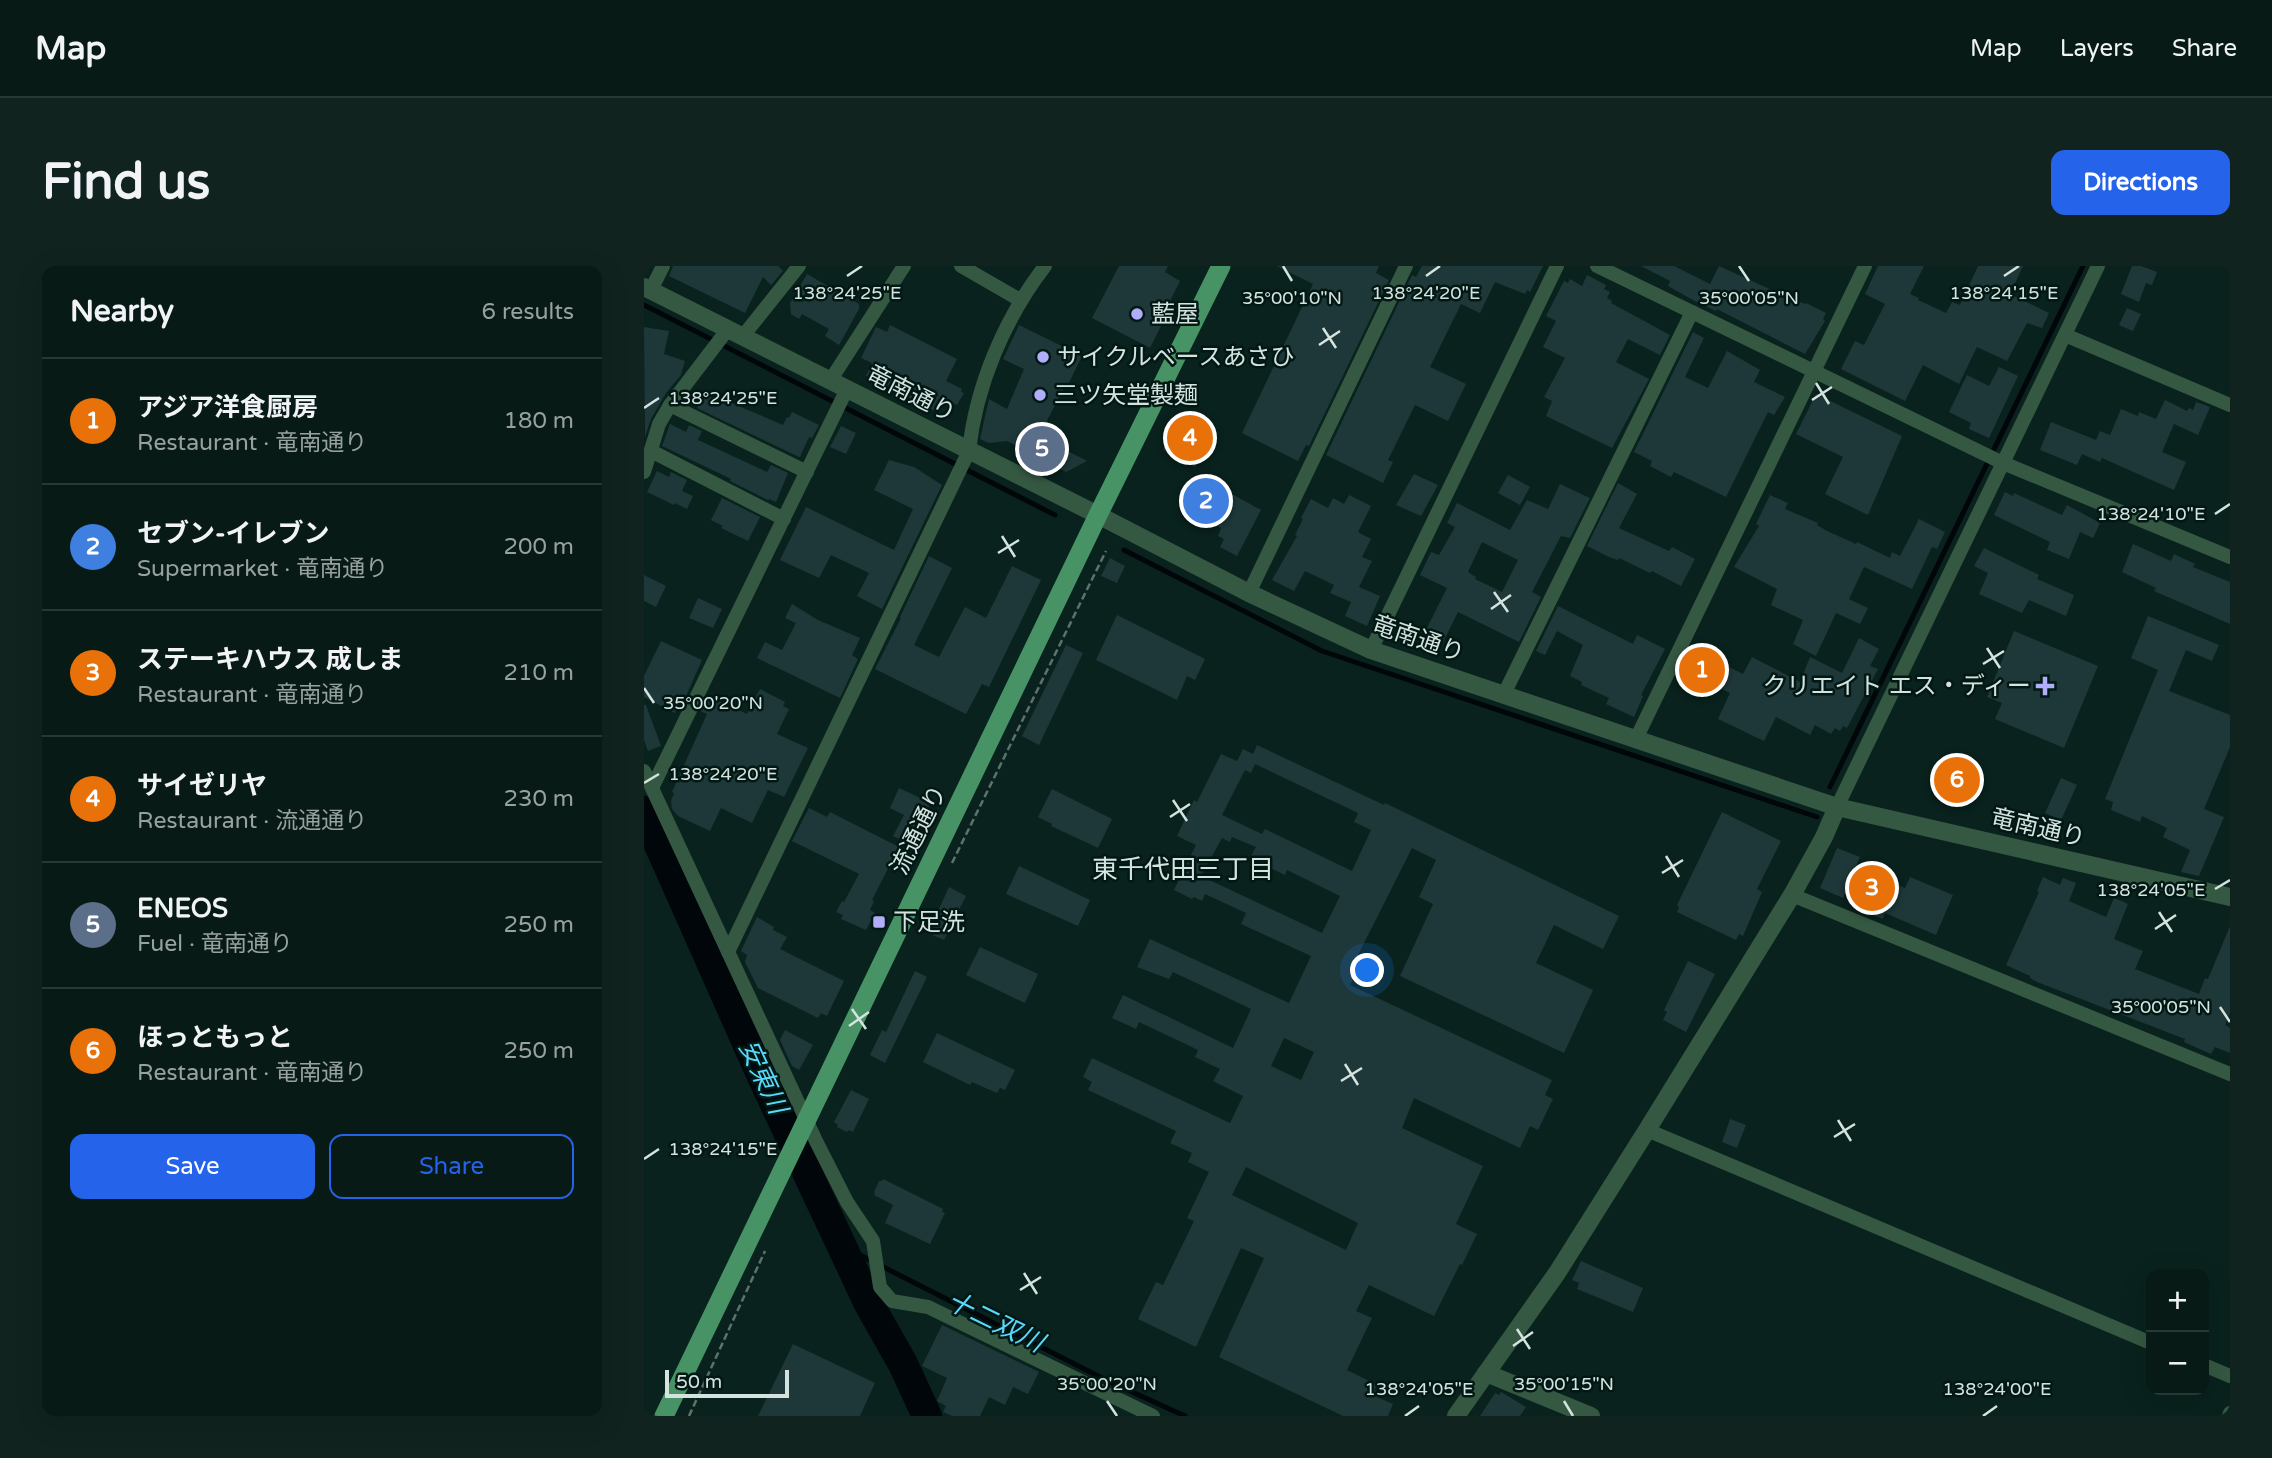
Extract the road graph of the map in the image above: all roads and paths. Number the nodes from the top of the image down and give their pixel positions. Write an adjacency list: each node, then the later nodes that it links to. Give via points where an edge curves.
1 (663, 266): 12 (street)
2 (799, 266): 15 (street)
3 (905, 266): 18 (street)
4 (961, 266): 13 (street)
5 (1045, 266): 13 (street)
6 (1221, 266): 27 (main road, 流通通り)
7 (1406, 266): 31 (street)
8 (1557, 266): 32 (street)
9 (1597, 266): 14 (street)
10 (1865, 266): 17 (street)
11 (2098, 266): 16 (street)
12 (647, 289): 15 (street, 竜南通り)
13 (1020, 300): 23 (street, via 990,365)
14 (1692, 312): 17 (street); 33 (street)
15 (735, 333): 18 (street, 竜南通り); 20 (street)
16 (2065, 335): 21 (street); 24 (street)
17 (1814, 371): 24 (street); 34 (street)
18 (830, 381): 19 (street, 竜南通り)
19 (847, 389): 23 (street, 竜南通り); 26 (street)
20 (670, 405): 22 (street); 26 (street)
21 (2230, 405)
22 (651, 451): 25 (street); 28 (street)
23 (969, 451): 27 (street, 竜南通り); 41 (street)
24 (2003, 463): 30 (street); 37 (street)
25 (644, 472)
26 (807, 472): 28 (street)
27 (1098, 515): 31 (street, 竜南通り); 43 (main road, 流通通り)
28 (784, 519): 36 (street)
29 (1106, 551): 38 (path)
30 (2230, 558)
31 (1249, 593): 32 (street, 竜南通り)
32 (1371, 650): 33 (street, 竜南通り)
33 (1504, 694): 34 (street, 竜南通り)
34 (1636, 739): 37 (street, 竜南通り)
35 (644, 771): 36 (street)
36 (652, 788): 41 (street)
37 (1838, 807): 39 (street); 40 (street, 竜南通り)
38 (948, 872)
39 (1791, 895): 42 (street); 44 (street)
40 (2230, 897)
41 (728, 952): 43 (street)
42 (2230, 1074)
43 (805, 1125): 50 (main road, 流通通り); 52 (street, via 846,1202 873,1241 880,1287 892,1301 928,1307)
44 (1647, 1130): 46 (street); 48 (street, via 1557,1273)
45 (768, 1245): 51 (path)
46 (2146, 1341)
47 (2209, 1367): 49 (street)
48 (1486, 1373): 53 (street); 54 (street)
49 (2230, 1376)
50 (664, 1416)
51 (689, 1416)
52 (1153, 1416)
53 (1456, 1416)
54 (1591, 1416)

